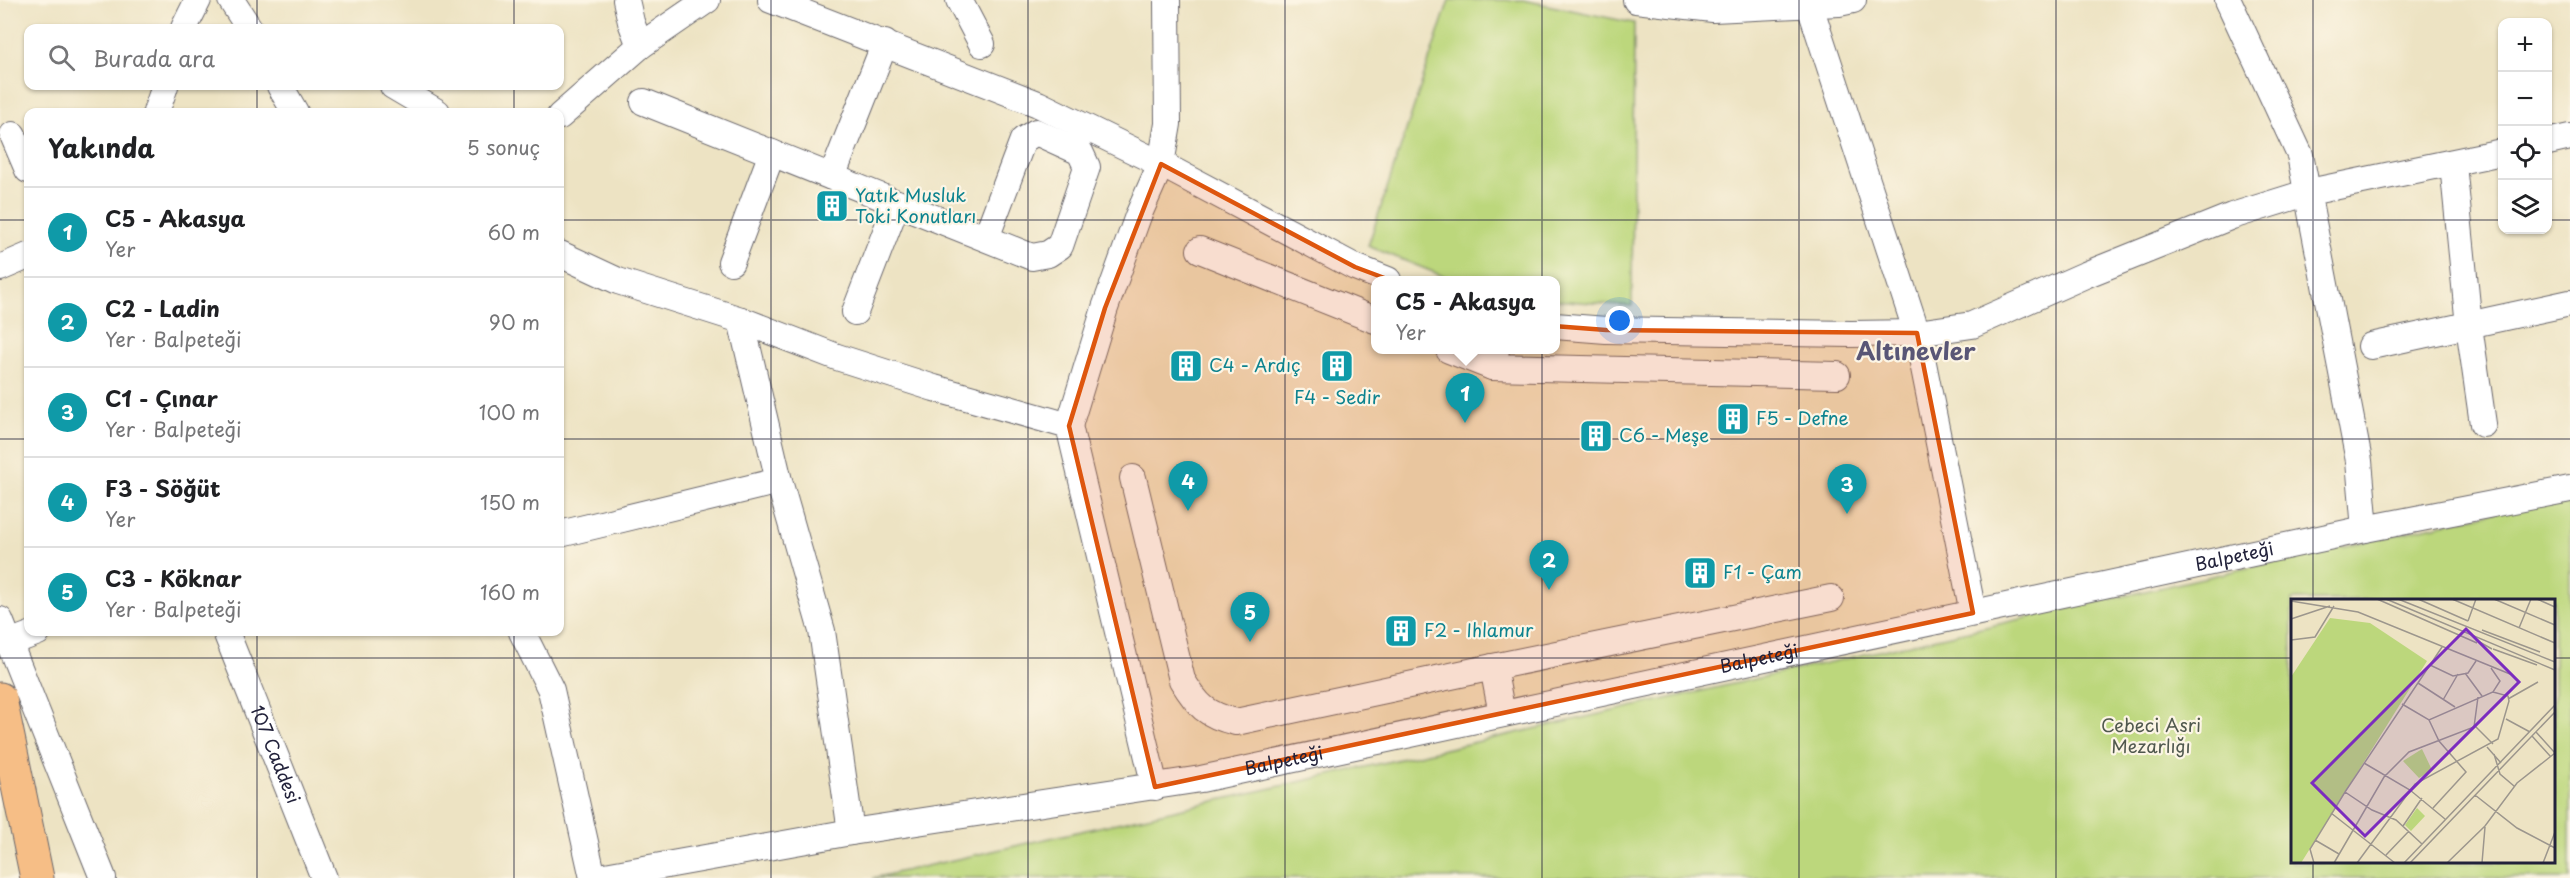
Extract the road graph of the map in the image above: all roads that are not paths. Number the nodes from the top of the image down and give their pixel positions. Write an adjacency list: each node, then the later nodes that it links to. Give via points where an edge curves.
1 (198, 0): 12 (street)
2 (231, 0): 13 (street)
3 (626, 0): 16 (street)
4 (707, 0): 16 (street)
5 (771, 0): 14 (street)
6 (959, 0): 15 (street)
7 (1167, 0): 31 (street, via 1167,124)
8 (1635, 0): 11 (street, via 1713,9)
9 (1853, 0): 11 (street)
10 (2228, 0): 34 (street, via 2300,155)
11 (1808, 2): 49 (street)
12 (186, 24)
13 (246, 24)
14 (885, 43): 31 (street, via 1038,104); 33 (street)
15 (982, 44)
16 (640, 46): 24 (street)
17 (164, 90): 21 (street)
18 (282, 90): 22 (street)
19 (400, 90): 23 (street)
20 (644, 102): 28 (street)
21 (157, 108)
22 (293, 108)
23 (430, 108)
24 (564, 112)
25 (13, 135): 30 (street)
26 (2570, 137): 27 (street)
27 (2552, 141)
28 (772, 153): 33 (street); 40 (street)
29 (2498, 153): 32 (street)
30 (24, 161)
31 (1161, 164): 42 (street); 55 (street, via 1137,216)
32 (2453, 164): 34 (street); 48 (street)
33 (832, 177): 35 (street)
34 (2309, 192): 49 (street, via 2232,216 1972,325); 59 (street, via 2359,461)
35 (897, 203): 36 (street); 44 (street)
36 (986, 238): 36 (street, via 1032,257 1048,254 1060,246 1087,167 1080,152 1036,132 1023,140)
37 (1200, 250): 45 (street)
38 (564, 256): 46 (street, via 618,281)
39 (24, 258): 41 (street)
40 (731, 262)
41 (0, 267)
42 (1378, 276)
43 (2570, 303): 48 (street)
44 (855, 312)
45 (1371, 318)
46 (741, 320): 55 (street, via 837,357); 57 (street)
47 (1560, 326): 49 (street)
48 (2469, 326): 50 (street); 54 (street)
49 (1917, 333): 62 (street)
50 (2371, 346)
51 (1472, 354): 52 (street)
52 (1494, 358): 53 (street)
53 (1837, 375)
54 (2483, 424)
55 (1069, 426): 71 (street)
56 (1133, 478): 68 (street, via 1182,680 1196,701 1214,717 1236,722)
57 (779, 481): 60 (street); 73 (street, via 822,631)
58 (2570, 489): 59 (street, Balpeteği)
59 (2365, 529): 62 (street, Balpeteği)
60 (564, 533)
61 (1831, 598): 68 (street)
62 (1973, 613): 70 (street, Balpeteği)
63 (0, 620): 67 (street)
64 (28, 636): 67 (street)
65 (228, 636): 76 (street, 107 Caddesi)
66 (524, 636): 77 (street, via 551,690)
67 (9, 644): 75 (street)
68 (1493, 667): 70 (street)
69 (0, 699): 74 (highway)
70 (1502, 714): 71 (street, Balpeteği)
71 (1155, 787): 73 (street, Balpeteği)
72 (0, 794): 74 (highway)
73 (851, 832): 77 (street, Balpeteği)
74 (36, 878)
75 (103, 878)
76 (324, 878)
77 (594, 878)

